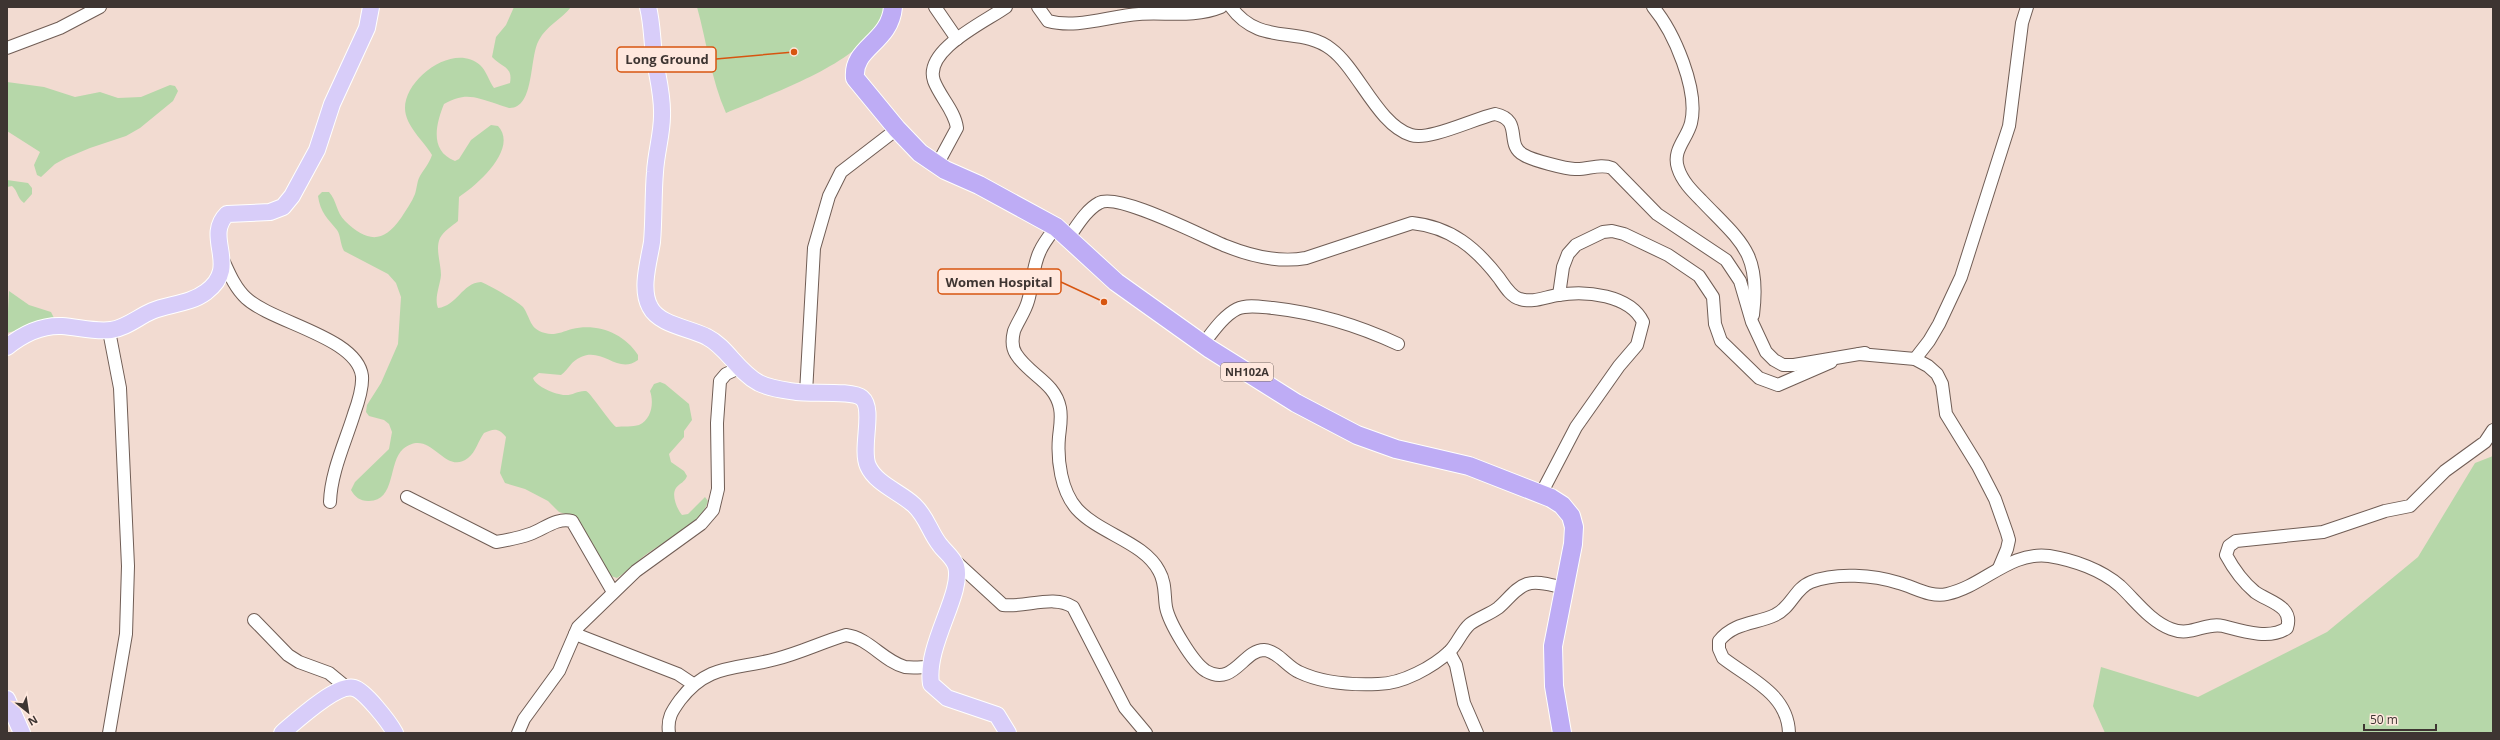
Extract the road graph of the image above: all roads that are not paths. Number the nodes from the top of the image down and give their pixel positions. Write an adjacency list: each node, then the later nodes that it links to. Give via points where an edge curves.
1 (100, 7): 13 (street, via 60,28)
2 (371, 7): 17 (main road, via 367,28 332,104 317,150 292,196 283,207 270,212 227,214 220,221 218,231)
3 (648, 7): 26 (main road, via 662,96 652,239 646,282 649,306 655,314 665,320 709,338)
4 (893, 7): 14 (highway, NH102A, via 892,20 886,30 857,60 854,70 855,78)
5 (935, 7): 12 (street)
6 (1006, 7): 12 (street)
7 (1038, 7): 8 (street, via 1048,21 1066,23 1139,14 1196,13)
8 (1221, 7)
9 (1231, 7): 19 (street, via 1244,22 1256,28 1324,44 1338,54 1366,93 1393,124 1410,135 1426,136 1495,114 1502,115 1510,122 1515,146 1525,156 1573,169 1602,166 1612,168 1657,214 1726,260 1740,281)
10 (1653, 7): 19 (street, via 1673,38 1681,57 1690,93 1691,124 1678,148 1677,168 1694,193 1739,238 1749,257 1755,276)
11 (2027, 7): 25 (street, via 2022,23 2009,126 1968,256 1950,305)
12 (957, 39): 15 (street, via 938,55 933,74 958,128)
13 (7, 48)
14 (897, 128): 15 (highway, NH102A, via 920,153); 27 (street, via 841,172 829,196 814,248)
15 (937, 165): 16 (highway, NH102A, via 1004,198)
16 (1062, 232): 18 (street, via 1092,208 1106,201 1119,201 1228,246 1290,261 1412,223 1430,225 1448,231 1467,243 1516,298 1529,302); 21 (highway, NH102A, via 1116,282); 38 (street, via 1040,250 1029,300 1014,332 1012,344 1016,354 1045,382 1058,400 1061,412 1058,440 1061,469 1075,507 1097,526 1140,550 1152,560 1164,581 1166,607 1173,627 1202,669 1211,674 1222,675 1241,666 1254,653 1261,650 1276,655 1290,668 1306,675 1346,683 1379,684 1410,677)
17 (223, 260): 20 (main road, via 216,284 205,293 151,311 118,329); 31 (street, via 235,285 246,298 267,312 336,344 354,358 360,367 362,377 359,399 334,475)
18 (1559, 295): 24 (street, via 1563,267 1572,249 1585,239 1612,231 1668,255 1699,276 1713,297 1715,324 1721,341 1759,378 1769,383 1778,386 1830,362); 29 (street, via 1574,293 1606,296 1627,304 1639,313 1643,322 1637,345 1576,427)
19 (1752, 322): 24 (street, via 1766,352 1783,365)
20 (109, 330): 23 (main road, via 62,326 41,328 22,335); 44 (street, via 120,388 128,566 126,634)
21 (1203, 344): 22 (street, via 1226,317 1237,309 1246,307 1299,311 1340,320); 29 (highway, NH102A, via 1296,403 1357,435 1396,449 1469,466)
22 (1398, 344)
23 (7, 347)
24 (1865, 353): 25 (street)
25 (1915, 359): 33 (street, via 1937,374 1942,384 1946,414 1978,466 1995,500 2010,540)
26 (739, 368): 27 (main road, via 762,384); 35 (street, via 726,374 720,381 717,423 718,489 713,510 701,524 659,553)
27 (806, 393): 32 (main road, via 856,394 862,398 868,411 865,448 868,466 876,478 900,494 923,515 940,545)
28 (2493, 430): 33 (street, via 2485,442 2445,470 2419,500 2410,506 2385,511 2323,532 2236,541 2229,546 2226,554 2243,580 2288,614 2287,628 2274,634 2220,626 2196,631 2171,629 2154,619 2108,576 2049,556 2021,558)
29 (1541, 494): 34 (highway, NH102A, via 1562,505 1571,516 1574,527)
30 (407, 497): 35 (street, via 496,542 532,534 559,521 572,521)
31 (330, 502)
32 (954, 560): 39 (main road, via 957,568 956,585 937,637); 50 (street, via 1003,605 1060,602 1073,607 1125,708)
33 (1999, 568): 53 (street, via 1968,587 1936,595 1888,580 1863,577 1831,577 1812,581 1801,587 1785,609 1774,616 1729,630 1719,641 1723,658 1775,697 1784,708)
34 (1565, 588): 38 (street, via 1537,583 1520,587 1498,608 1471,623); 52 (highway, NH102A, via 1552,652 1554,686)
35 (613, 592): 37 (street, via 578,627)
36 (254, 620): 41 (street, via 288,655 329,673)
37 (575, 634): 40 (street, via 678,674); 47 (street, via 559,671 524,719)
38 (1449, 652): 51 (street, via 1456,666 1464,703)
39 (930, 667): 40 (street, via 905,666 893,662 857,637 846,635 775,659 706,674); 49 (main road, via 931,684 937,691 947,698 997,714)
40 (693, 684): 48 (street, via 670,713)
41 (346, 687): 45 (main road, via 315,706); 46 (main road, via 355,688 365,696)
42 (7, 699): 43 (main road)
43 (22, 733)
44 (109, 733)
45 (282, 733)
46 (395, 733)
47 (518, 733)
48 (668, 733)
49 (1008, 733)
50 (1146, 733)
51 (1477, 733)
52 (1562, 733)
53 (1789, 733)

